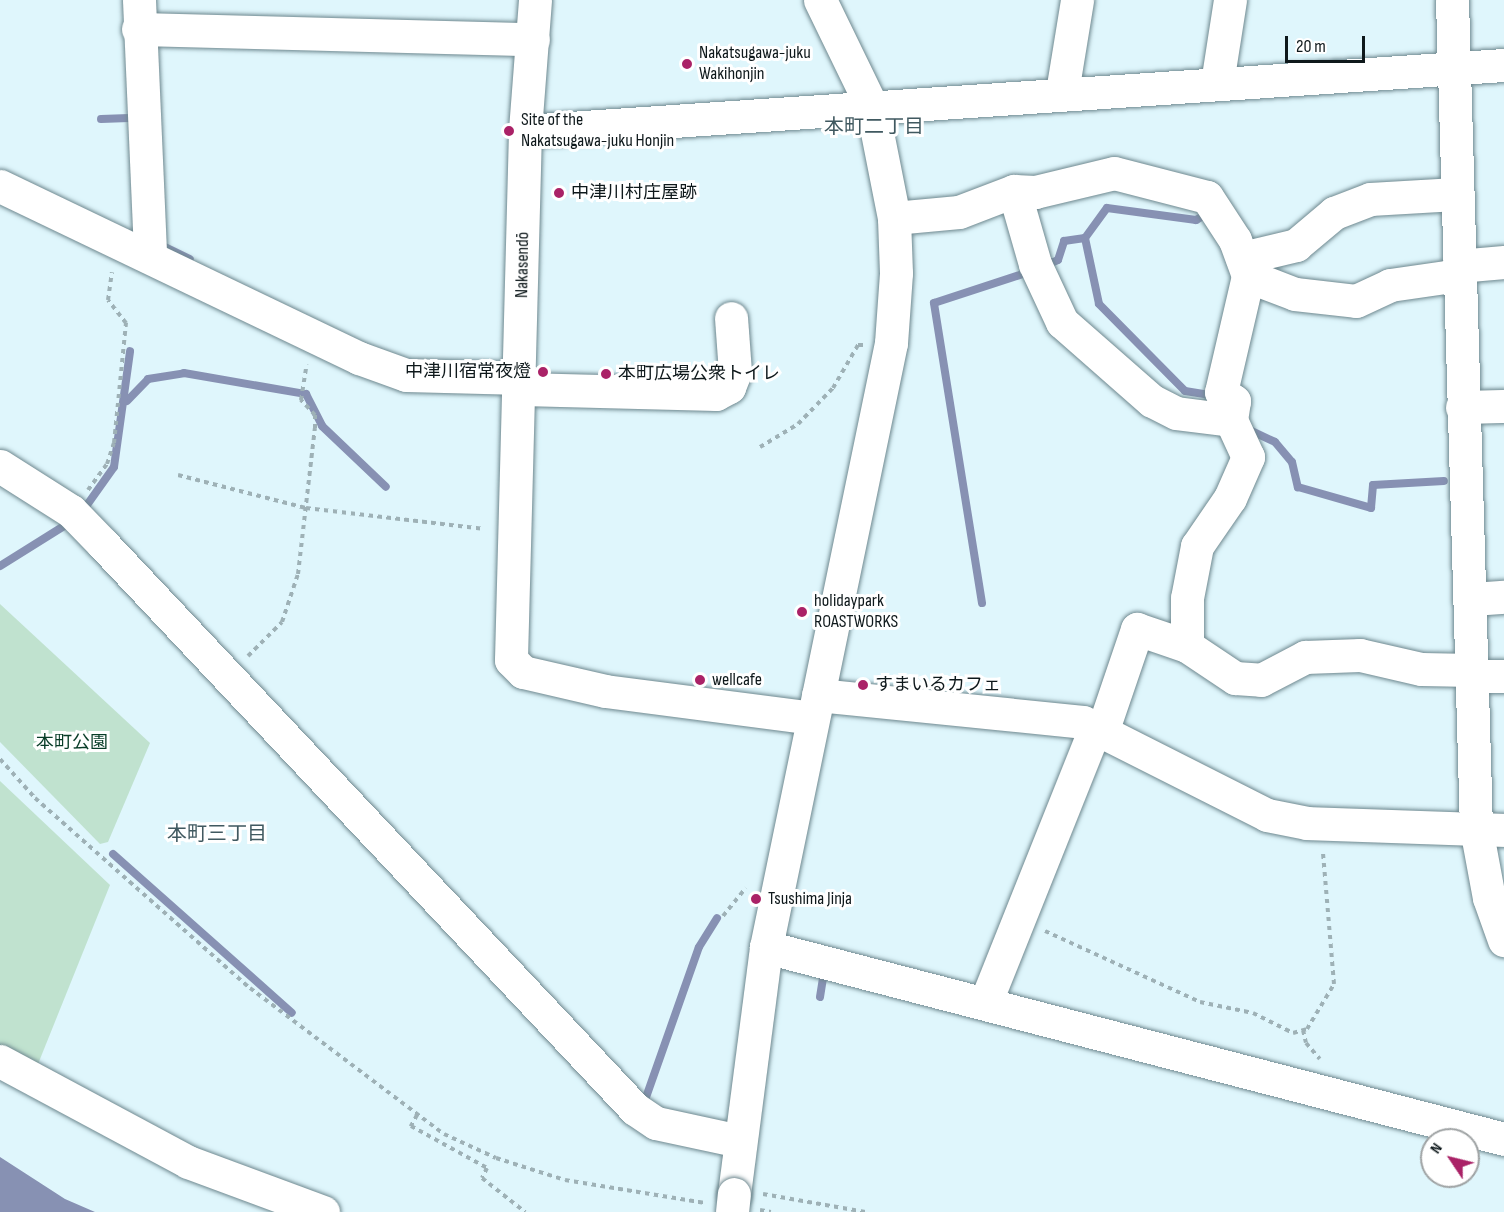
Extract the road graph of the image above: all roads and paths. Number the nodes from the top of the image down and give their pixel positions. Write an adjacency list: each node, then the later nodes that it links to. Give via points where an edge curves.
1 (535, 0): 7 (street, Nakasendō)
2 (820, 0): 12 (street)
3 (1077, 0): 11 (street)
4 (1230, 0): 10 (street)
5 (1452, 0): 9 (street)
6 (138, 14): 7 (street); 19 (street)
7 (533, 39): 13 (street, Nakasendō)
8 (1504, 65): 9 (street)
9 (1454, 69): 10 (street); 16 (street)
10 (1217, 83): 11 (street)
11 (1062, 92): 12 (street)
12 (872, 107): 13 (street); 17 (street)
13 (525, 131): 25 (street, Nakasendō)
14 (0, 186): 18 (street)
15 (1014, 191): 17 (street, via 959,212); 21 (street, via 1035,192 1114,173 1135,175 1207,197); 29 (street, via 1037,270 1062,322 1152,401 1176,413)
16 (1456, 194): 21 (street, via 1370,199 1334,213 1296,245); 22 (street)
17 (894, 218): 24 (street)
18 (117, 242): 19 (street); 34 (path, via 108,300 126,323 114,443 107,464)
19 (150, 254): 25 (street, via 330,346 406,375)
20 (1504, 262): 22 (street)
21 (1245, 267): 22 (street, via 1295,294 1356,301 1390,285); 29 (street, via 1221,392 1234,401)
22 (1459, 270): 28 (street)
23 (731, 318): 25 (street, via 735,372 729,387 716,394)
24 (891, 343): 30 (path, via 858,345 833,388 798,424); 41 (street)
25 (522, 383): 35 (street, Nakasendō)
26 (301, 387): 33 (path, via 301,400 315,414)
27 (1504, 406): 28 (street)
28 (1462, 407): 37 (street)
29 (1232, 417): 38 (street, via 1248,457 1230,498 1197,546 1186,606)
30 (760, 447)
31 (0, 466): 34 (street)
32 (178, 475): 33 (path)
33 (306, 507): 35 (path, via 447,528); 40 (path, via 298,574 282,622)
34 (71, 512): 40 (street)
35 (516, 530): 41 (street, Nakasendō, via 512,660 523,672 605,691)
36 (1504, 597): 37 (street)
37 (1472, 599): 39 (street)
38 (1187, 646): 39 (street, via 1235,678 1261,680 1305,657 1360,656 1421,669); 42 (street, via 1137,629)
39 (1484, 674): 45 (street)
40 (229, 676): 53 (street, via 635,1109 656,1123)
41 (815, 707): 42 (street, Nakasendō, via 993,711 1083,722); 48 (street)
42 (1098, 730): 44 (street, Nakasendō, via 1267,815); 46 (street)
43 (0, 759): 51 (path, via 35,798 250,988)
44 (1325, 823): 45 (street, Nakasendō); 46 (path, via 1322,881 1334,984 1307,1029 1293,1033 1253,1013 1200,1002 1055,933)
45 (1490, 829): 47 (street, via 1489,898)
46 (1015, 924): 49 (street)
47 (1504, 940)
48 (766, 947): 49 (street); 53 (street)
49 (986, 1001): 52 (street, via 1237,1074)
50 (0, 1061): 55 (street, via 188,1161)
51 (417, 1115): 54 (path, via 496,1158 565,1179); 56 (path, via 411,1126 487,1168 482,1178)
52 (1504, 1139)
53 (740, 1141): 54 (street)
54 (737, 1202): 57 (path); 58 (path)
55 (323, 1212)
56 (525, 1212)
57 (771, 1212)
58 (865, 1212)

